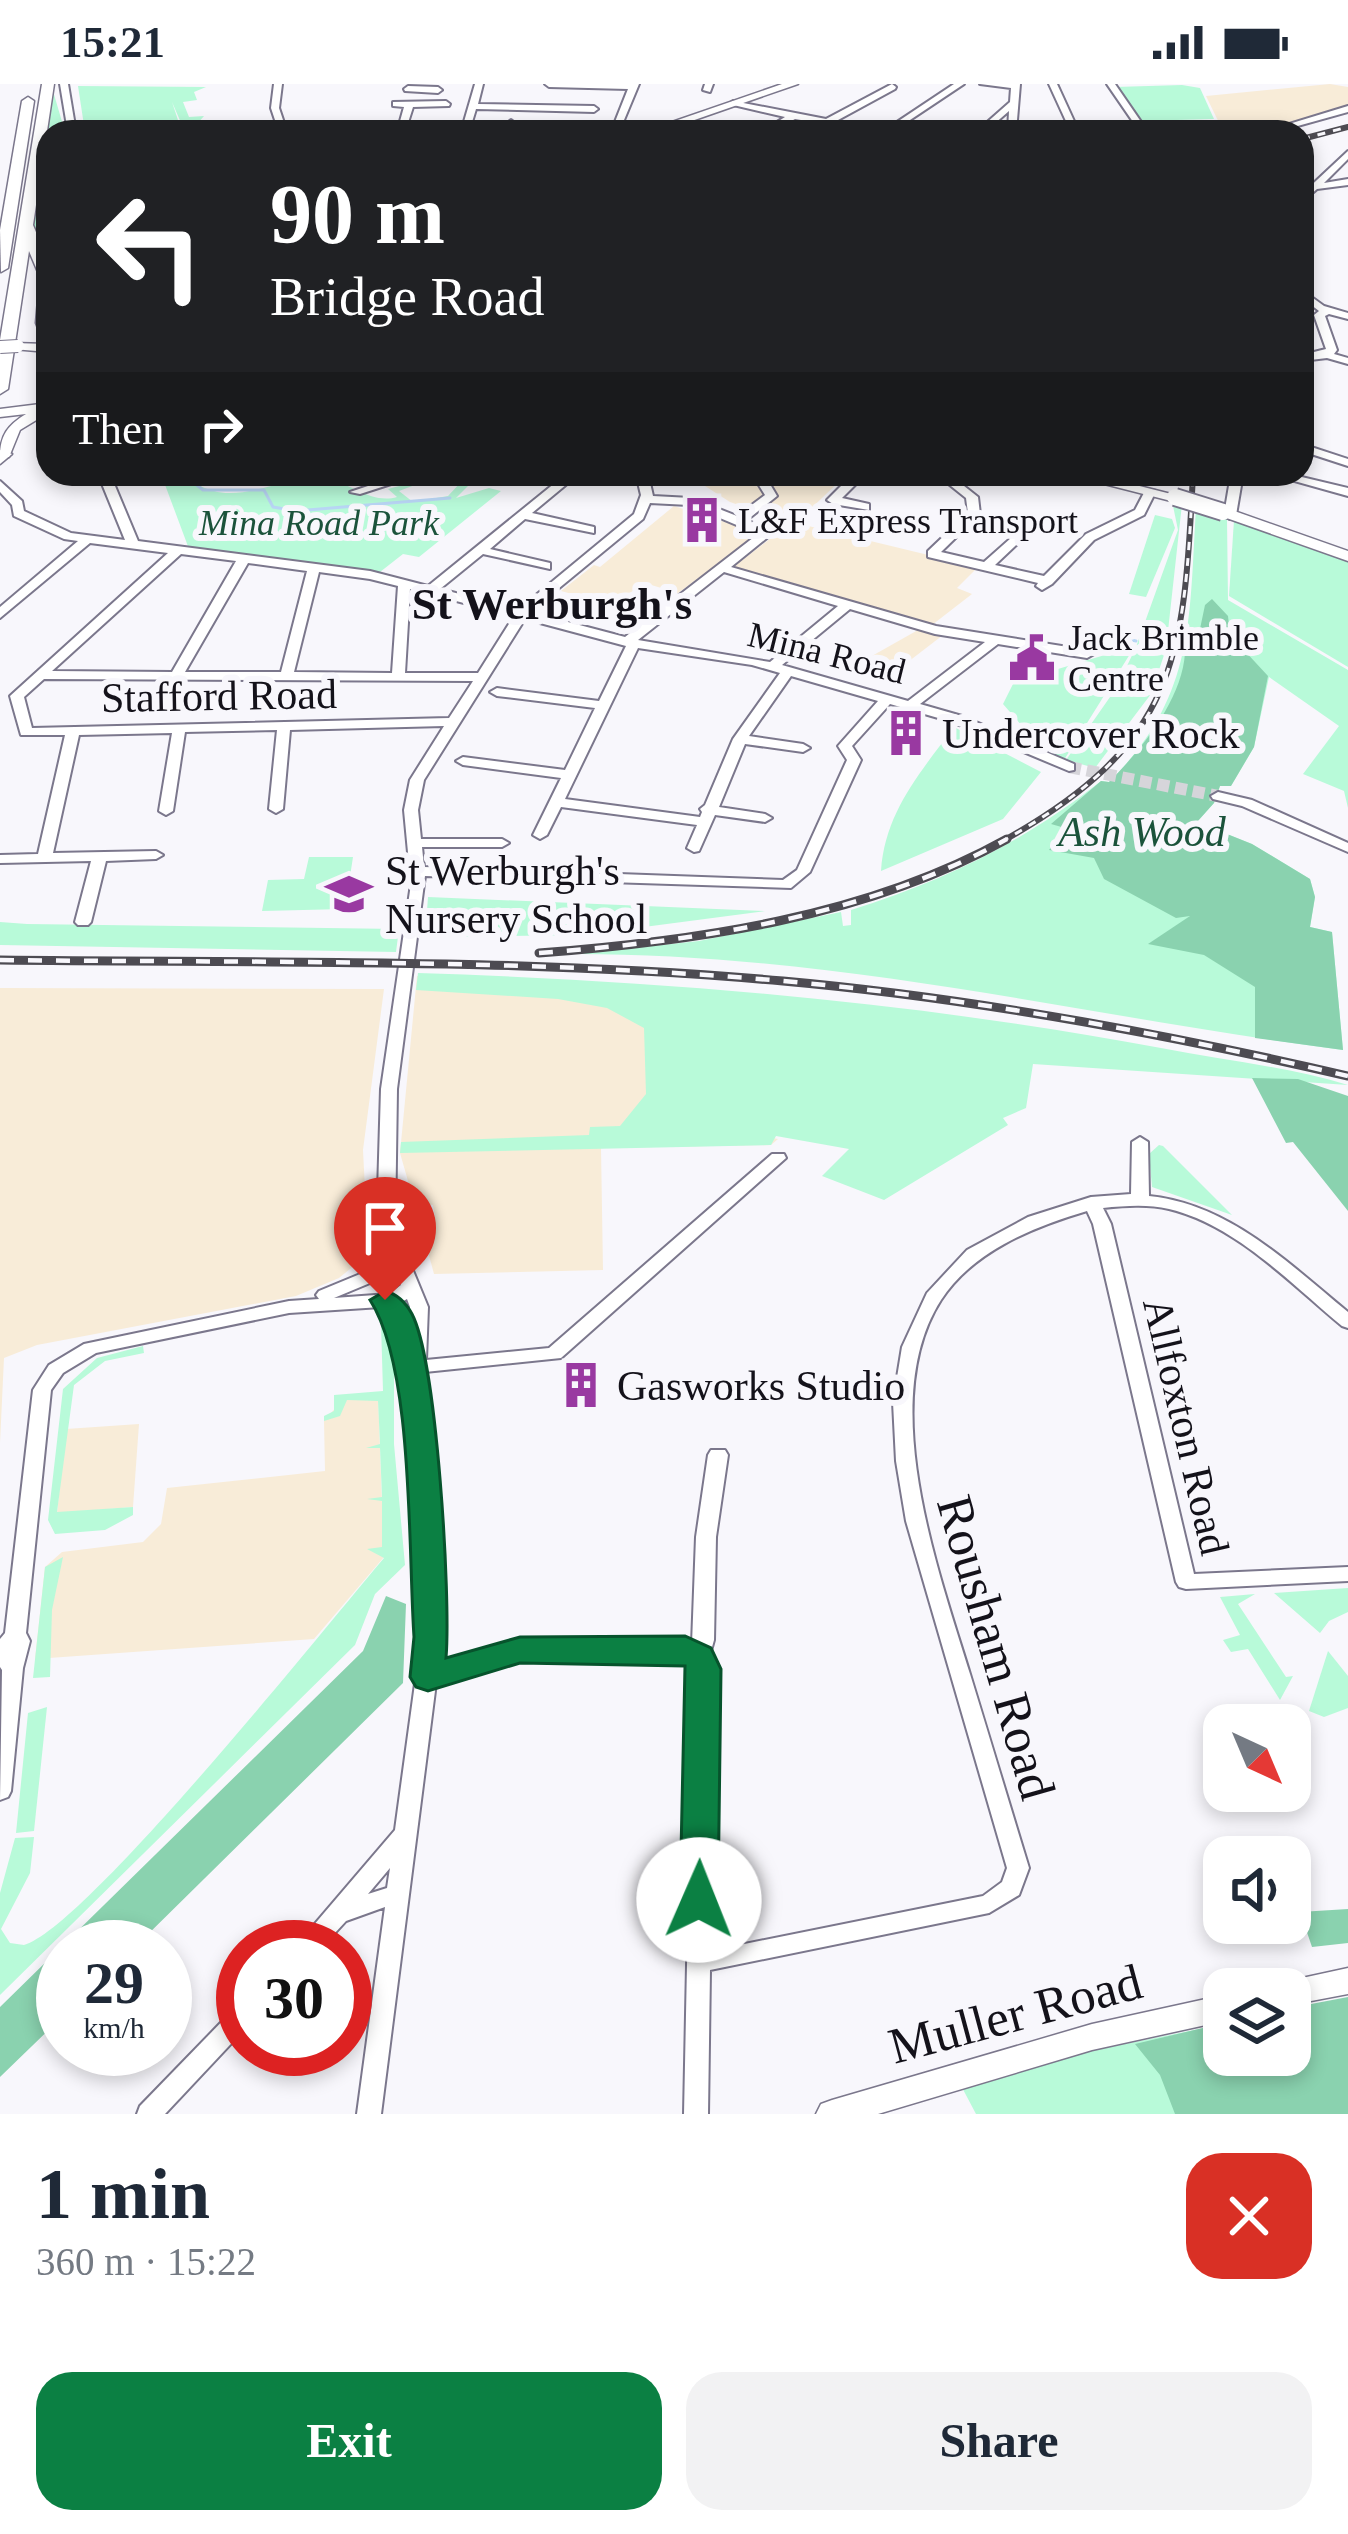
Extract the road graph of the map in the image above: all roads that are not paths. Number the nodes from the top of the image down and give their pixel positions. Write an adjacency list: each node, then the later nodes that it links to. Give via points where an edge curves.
1 (31, 84): 50 (highway)
2 (48, 84): 29 (highway)
3 (64, 84): 30 (street)
4 (278, 84): 24 (street)
5 (479, 84): 23 (street)
6 (549, 84): 12 (street)
7 (793, 84): 21 (main road)
8 (960, 84): 39 (street)
9 (984, 84): 13 (street)
10 (1053, 84): 42 (street)
11 (1111, 84): 43 (street)
12 (634, 85): 34 (street)
13 (1016, 85): 22 (street)
14 (423, 87): 16 (street); 17 (street)
15 (892, 87): 38 (street)
16 (408, 89)
17 (438, 90)
18 (396, 104): 19 (street)
19 (409, 104): 20 (street); 32 (street)
20 (446, 104)
21 (733, 104): 28 (street); 35 (main road)
22 (1012, 104): 40 (street); 41 (street)
23 (472, 106): 27 (street); 33 (street)
24 (275, 109): 25 (street); 31 (street)
25 (290, 109)
26 (1348, 109): 44 (street)
27 (586, 110)
28 (793, 116): 36 (street); 37 (street)
29 (43, 120)
30 (70, 120)
31 (281, 120)
32 (404, 120)
33 (468, 120)
34 (620, 120)
35 (686, 120)
36 (786, 120)
37 (815, 120)
38 (830, 120)
39 (904, 120)
40 (994, 120)
41 (1012, 120)
42 (1070, 120)
43 (1136, 120)
44 (1307, 120)
45 (1348, 154): 48 (street)
46 (36, 163): 51 (highway)
47 (1348, 182): 49 (street)
48 (1314, 185)
49 (1314, 187)
50 (14, 194): 52 (highway); 54 (highway)
51 (28, 215): 53 (highway); 64 (highway)
52 (0, 230)
53 (36, 260)
54 (0, 277)
55 (1314, 305): 57 (street)
56 (1314, 312): 57 (street)
57 (1322, 313): 58 (street); 61 (street)
58 (1348, 316)
59 (0, 347): 60 (main road, bridge)
60 (36, 347)
61 (1328, 355): 62 (street); 63 (street)
62 (1314, 357)
63 (1348, 362)
64 (0, 388)
65 (36, 408): 66 (main road)
66 (4, 413)
67 (36, 414): 69 (main road, via 14,428)
68 (1314, 451): 70 (street)
69 (2, 457): 71 (street)
70 (1348, 464)
71 (0, 474)
72 (1314, 484): 85 (street)
73 (0, 485): 86 (street)
74 (109, 486): 98 (street)
75 (377, 486): 84 (street); 87 (street)
76 (558, 486): 92 (street)
77 (644, 486): 88 (street)
78 (765, 486): 93 (street, via 771,496)
79 (848, 486): 89 (street, via 833,500)
80 (957, 486): 104 (street, via 972,497 974,514 932,554)
81 (1141, 486): 104 (street, via 1141,512 1090,537 1045,583)
82 (1146, 486): 91 (main road, bridge)
83 (1234, 486): 91 (street)
84 (356, 492)
85 (1348, 492)
86 (6, 497): 90 (street)
87 (390, 497)
88 (646, 499): 93 (street, via 691,502); 110 (street, via 619,535)
89 (865, 507)
90 (18, 513): 94 (street); 97 (street, Mina Road)
91 (1227, 513): 101 (main road)
92 (523, 515): 96 (street); 99 (street)
93 (741, 519): 105 (street, via 766,533)
94 (0, 520)
95 (1028, 527): 104 (street)
96 (590, 530)
97 (87, 539): 98 (street, Mina Road); 111 (street)
98 (133, 545): 100 (street, Mina Road)
99 (480, 550): 103 (street); 108 (street)
100 (176, 552): 102 (street, Mina Road); 116 (street)
101 (1348, 556)
102 (242, 562): 106 (street, Mina Road); 117 (street)
103 (546, 566)
104 (987, 566)
105 (722, 568): 109 (street); 113 (street)
106 (314, 569): 107 (street, Mina Road); 118 (street)
107 (404, 583): 108 (street, Mina Road); 119 (street)
108 (432, 590): 110 (street, Mina Road)
109 (847, 605): 112 (street); 115 (street)
110 (522, 613): 113 (street, Mina Road); 120 (street)
111 (0, 614)
112 (995, 640): 114 (street); 126 (street)
113 (631, 642): 115 (street, Mina Road); 125 (street)
114 (1087, 654)
115 (781, 668): 123 (street, Mina Road); 131 (street)
116 (40, 675): 117 (street); 122 (street)
117 (177, 675): 118 (street)
118 (287, 676): 119 (street)
119 (398, 676): 120 (street)
120 (479, 676): 127 (street)
121 (497, 692): 125 (street)
122 (17, 696): 124 (street); 130 (street, Stafford Road, via 26,732)
123 (888, 698): 126 (street, Mina Road); 151 (street, via 846,744 854,760 803,872 786,885)
124 (0, 699)
125 (602, 705): 135 (street)
126 (910, 705): 134 (street, Mina Road)
127 (451, 722): 128 (street, Stafford Road); 143 (street, via 412,793)
128 (284, 727): 129 (street, Stafford Road); 138 (street)
129 (179, 729): 130 (street, Stafford Road); 139 (street)
130 (73, 731): 149 (street)
131 (740, 740): 132 (street); 140 (street)
132 (803, 748)
133 (463, 760): 135 (street)
134 (1069, 767)
135 (570, 775): 137 (street)
136 (1218, 796): 146 (street)
137 (557, 802): 140 (street); 142 (street)
138 (276, 809)
139 (166, 811)
140 (704, 815): 141 (street); 145 (street)
141 (765, 818)
142 (540, 835)
143 (415, 843): 144 (street); 151 (street)
144 (502, 843)
145 (694, 848)
146 (1348, 848)
147 (156, 855): 148 (street)
148 (100, 856): 149 (street); 152 (street)
149 (45, 857): 150 (street)
150 (0, 859)
151 (418, 871): 157 (street, via 388,1089)
152 (83, 922)
153 (1140, 1142): 155 (street)
154 (778, 1157): 163 (street, via 554,1354)
155 (1140, 1198): 156 (street); 162 (street, via 1221,1222)
156 (1091, 1202): 165 (street, Allfoxton Road, via 1186,1582); 173 (street, Rousham Road, via 1003,1234 954,1270 918,1323 902,1385 911,1512 1018,1868 1014,1882 989,1904)
157 (386, 1226): 158 (street); 159 (street)
158 (370, 1278): 159 (street, via 393,1271); 160 (street, via 367,1292); 161 (street)
159 (408, 1282): 160 (street, via 399,1298); 163 (street, via 418,1307)
160 (381, 1300): 161 (street); 163 (street, via 398,1316)
161 (289, 1307): 168 (street, via 91,1348 42,1390 15,1635 20,1659)
162 (1348, 1322)
163 (413, 1367): 167 (street)
164 (718, 1455): 166 (street)
165 (1348, 1574)
166 (699, 1658): 167 (street, via 685,1649 520,1650); 173 (street)
167 (428, 1677): 169 (street)
168 (0, 1792)
169 (406, 1833): 170 (street); 171 (street)
170 (399, 1893): 171 (street); 179 (street)
171 (338, 1914): 172 (street)
172 (332, 1920)
173 (698, 1963): 180 (street)
174 (1348, 1981): 175 (main road)
175 (1311, 1988)
176 (1203, 2013): 181 (main road, Muller Road)
177 (216, 2043): 178 (street)
178 (149, 2114)
179 (369, 2114)
180 (696, 2114)
181 (832, 2114)

